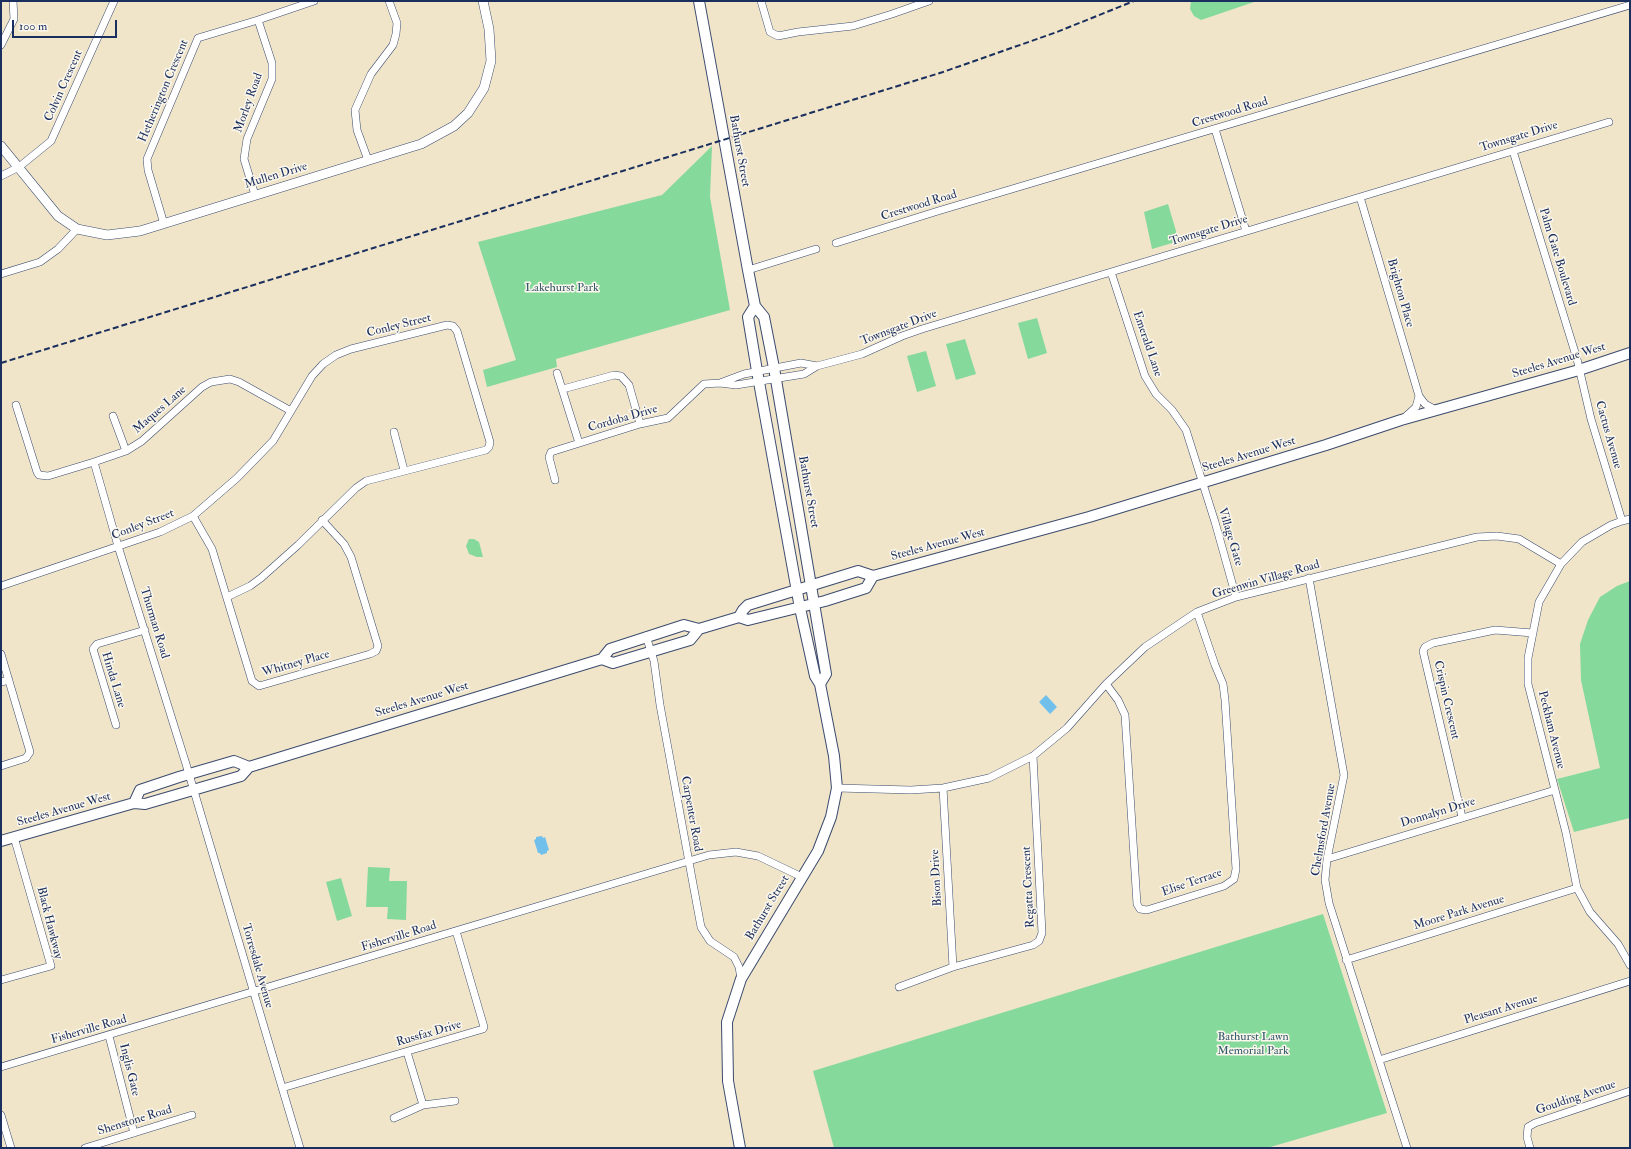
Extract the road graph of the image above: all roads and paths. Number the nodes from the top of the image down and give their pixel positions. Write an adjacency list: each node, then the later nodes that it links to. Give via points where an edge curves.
1 (13, 1): 11 (street, via 14,19)
2 (114, 1): 17 (street, Colvin Crescent, via 51,141)
3 (314, 1): 10 (street, Hetherington Crescent)
4 (389, 1): 16 (street, via 397,23 393,45 371,74 354,110 357,130)
5 (483, 1): 16 (street, Mullen Drive, via 489,29 490,61 484,88 468,113 454,126 421,144)
6 (699, 1): 26 (main road, Bathurst Street)
7 (761, 1): 8 (street, via 770,32 778,36 852,26)
8 (929, 1)
9 (1630, 5): 13 (street, Crestwood Road)
10 (258, 20): 19 (street, Morley Road, via 272,63 272,79 247,139 244,159); 21 (street, Hetherington Crescent, via 198,38 147,159)
11 (1, 45)
12 (1609, 122): 15 (street, Townsgate Drive)
13 (1215, 130): 23 (street); 24 (street, Crestwood Road)
14 (1, 146): 17 (street, Mullen Drive)
15 (1514, 151): 20 (street, Townsgate Drive); 32 (street, Palm Gate Boulevard)
16 (368, 160): 19 (street, Mullen Drive)
17 (19, 167): 18 (street, Colvin Crescent); 22 (street, Mullen Drive, via 58,216)
18 (1, 176)
19 (255, 195): 21 (street, Mullen Drive)
20 (1360, 197): 23 (street, Townsgate Drive); 39 (street, Brighton Place)
21 (164, 224): 22 (street, Mullen Drive, via 140,232 107,235)
22 (77, 229): 28 (street, via 58,249 40,262)
23 (1246, 231): 27 (street, Townsgate Drive)
24 (836, 243)
25 (816, 249): 26 (street)
26 (748, 270): 29 (main road, Bathurst Street)
27 (1111, 272): 31 (street, Townsgate Drive, via 922,329 862,354); 52 (street, Emerald Lane, via 1145,376 1156,394 1181,421)
28 (1, 274)
29 (755, 306): 34 (main road, Bathurst Street, via 748,317); 35 (main road, Bathurst Street, via 764,317)
30 (1630, 353): 32 (main road, Steeles Avenue West)
31 (817, 366): 35 (street, Townsgate Drive, via 802,363); 35 (street, Townsgate Drive, via 804,374)
32 (1579, 370): 41 (main road, Steeles Avenue West); 56 (street, Cactus Avenue)
33 (557, 372): 38 (street)
34 (757, 372): 35 (street, Townsgate Drive); 36 (main road, Bathurst Street); 37 (street, Cordoba Drive, via 732,377)
35 (775, 373): 36 (street, Townsgate Drive); 62 (main road, Bathurst Street)
36 (759, 382): 37 (street, Cordoba Drive, via 736,385); 63 (main road, Bathurst Street)
37 (720, 383): 45 (street, Cordoba Drive, via 704,384 668,418)
38 (563, 389): 45 (street, via 614,375 621,376 629,385); 47 (street)
39 (1419, 396): 41 (street, via 1425,404); 44 (street, via 1416,407)
40 (16, 405): 49 (street, Maques Lane, via 39,475 48,476)
41 (1436, 410): 44 (main road, Steeles Avenue West)
42 (291, 411): 48 (street, Maques Lane, via 239,382 230,379 211,382 202,387 150,435); 50 (street, Conley Street, via 312,376 336,355 447,325 453,326 457,331 490,445 486,450); 53 (street, Conley Street, via 273,441 261,455)
43 (113, 416): 48 (street)
44 (1401, 420): 52 (main road, Steeles Avenue West)
45 (640, 424): 47 (street, Cordoba Drive)
46 (394, 432): 50 (street)
47 (579, 443): 51 (street, Cordoba Drive, via 549,454)
48 (126, 450): 49 (street, Maques Lane)
49 (94, 462): 57 (street, Thurman Road)
50 (404, 470): 55 (street, Conley Street, via 366,481)
51 (555, 480)
52 (1202, 483): 59 (main road, Steeles Avenue West, via 1089,518); 65 (street, Village Gate)
53 (193, 516): 57 (street, Conley Street, via 160,532); 64 (street, Whitney Place, via 212,549)
54 (1630, 519): 56 (street)
55 (322, 520): 64 (street, Conley Street, via 261,578); 64 (street, Whitney Place, via 344,544 351,557 378,642 376,651 256,685 252,681)
56 (1622, 521): 58 (street, Peckham Avenue, via 1582,542)
57 (118, 546): 61 (street, Conley Street); 71 (street, Thurman Road)
58 (1561, 564): 60 (street, Greenwin Village Road, via 1519,539 1477,537); 72 (street, Peckham Avenue, via 1539,602)
59 (873, 576): 62 (main road, Steeles Avenue West, via 858,570); 66 (main road, Steeles Avenue West, via 866,588)
60 (1309, 578): 65 (street, Greenwin Village Road); 94 (street, Chelmsford Avenue, via 1344,775)
61 (1, 586)
62 (811, 586): 63 (main road, Steeles Avenue West); 66 (main road, Bathurst Street)
63 (797, 590): 67 (main road, Bathurst Street); 69 (main road, Steeles Avenue West, via 748,605)
64 (227, 597)
65 (1236, 597): 68 (street, Greenwin Village Road)
66 (814, 604): 67 (main road, Steeles Avenue West); 79 (main road, Bathurst Street, via 826,674)
67 (800, 608): 69 (main road, Steeles Avenue West, via 748,620); 79 (main road, Bathurst Street, via 815,676)
68 (1197, 612): 80 (street, Greenwin Village Road, via 1145,647); 80 (street, Elise Terrace, via 1223,684 1225,700 1236,869 1234,879 1224,886 1147,910 1140,909 1137,904 1125,715)
69 (739, 617): 70 (main road, Steeles Avenue West)
70 (699, 629): 73 (main road, Steeles Avenue West, via 684,625); 74 (main road, Steeles Avenue West, via 690,640)
71 (145, 630): 81 (street, Hinda Lane, via 97,644 92,649); 85 (street, Thurman Road)
72 (1532, 633): 89 (street, Peckham Avenue, via 1528,658 1528,684); 91 (street, Crispin Crescent, via 1495,630 1433,643 1423,651)
73 (646, 636): 74 (street, Carpenter Road); 76 (main road, Steeles Avenue West, via 610,649)
74 (652, 650): 76 (main road, Steeles Avenue West, via 613,663); 95 (street, Carpenter Road)
75 (1, 654): 77 (street)
76 (602, 659): 84 (main road, Steeles Avenue West)
77 (9, 680): 78 (street); 83 (street, via 30,752 26,758)
78 (1, 682)
79 (820, 684): 86 (main road, Bathurst Street, via 834,756)
80 (1106, 684): 82 (street, Greenwin Village Road, via 1067,728)
81 (116, 725)
82 (1033, 756): 87 (street, Greenwin Village Road, via 989,778); 101 (street, Regatta Crescent, via 1042,933 1039,941 1033,945)
83 (1, 766)
84 (249, 766): 85 (main road, Steeles Avenue West, via 234,761); 88 (main road, Steeles Avenue West, via 241,776)
85 (189, 774): 88 (street, Thurman Road); 90 (main road, Steeles Avenue West, via 140,790)
86 (837, 788): 87 (street, Greenwin Village Road); 96 (main road, Bathurst Street, via 831,817 818,851)
87 (943, 788): 101 (street, Bison Drive)
88 (194, 790): 90 (main road, Steeles Avenue West, via 146,804); 106 (street, Torresdale Avenue)
89 (1555, 790): 91 (street, Donnalyn Drive); 97 (street, Peckham Avenue)
90 (134, 803): 92 (main road, Steeles Avenue West)
91 (1462, 817): 94 (street, Donnalyn Drive)
92 (14, 837): 93 (main road, Steeles Avenue West); 103 (street, Black Hawkway, via 51,966)
93 (1, 842)
94 (1327, 859): 99 (street, Chelmsford Avenue, via 1325,880 1329,903)
95 (689, 862): 96 (street, Fisherville Road, via 720,853 746,854 769,860); 98 (street, Fisherville Road); 102 (street, Carpenter Road, via 701,927 710,942 734,957)
96 (802, 877): 102 (main road, Bathurst Street)
97 (1578, 888): 99 (street, Moore Park Avenue); 100 (street, Peckham Avenue, via 1590,912 1618,944)
98 (456, 931): 106 (street, Fisherville Road); 108 (street, Russfax Drive, via 484,1028)
99 (1346, 960): 109 (street, Chelmsford Avenue)
100 (1630, 965)
101 (952, 966): 105 (street, Regatta Crescent)
102 (741, 979): 122 (main road, Bathurst Street, via 727,1022 728,1081)
103 (1, 980)
104 (1630, 982): 109 (street, Pleasant Avenue)
105 (900, 987)
106 (253, 992): 107 (street, Fisherville Road); 111 (street, Torresdale Avenue)
107 (109, 1036): 110 (street, Fisherville Road); 118 (street, Inglis Gate)
108 (406, 1052): 111 (street, Russfax Drive); 114 (street)
109 (1379, 1060): 123 (street, Chelmsford Avenue)
110 (1, 1067)
111 (282, 1088): 121 (street, Torresdale Avenue)
112 (1630, 1091): 124 (street, Goulding Avenue, via 1535,1123 1528,1127)
113 (455, 1101): 114 (street)
114 (423, 1105): 117 (street)
115 (1, 1115): 119 (street)
116 (192, 1115): 118 (street, Shenstone Road)
117 (394, 1118)
118 (134, 1133): 120 (street, Shenstone Road)
119 (11, 1148)
120 (85, 1148)
121 (300, 1148)
122 (740, 1148)
123 (1407, 1148)
124 (1530, 1148)

